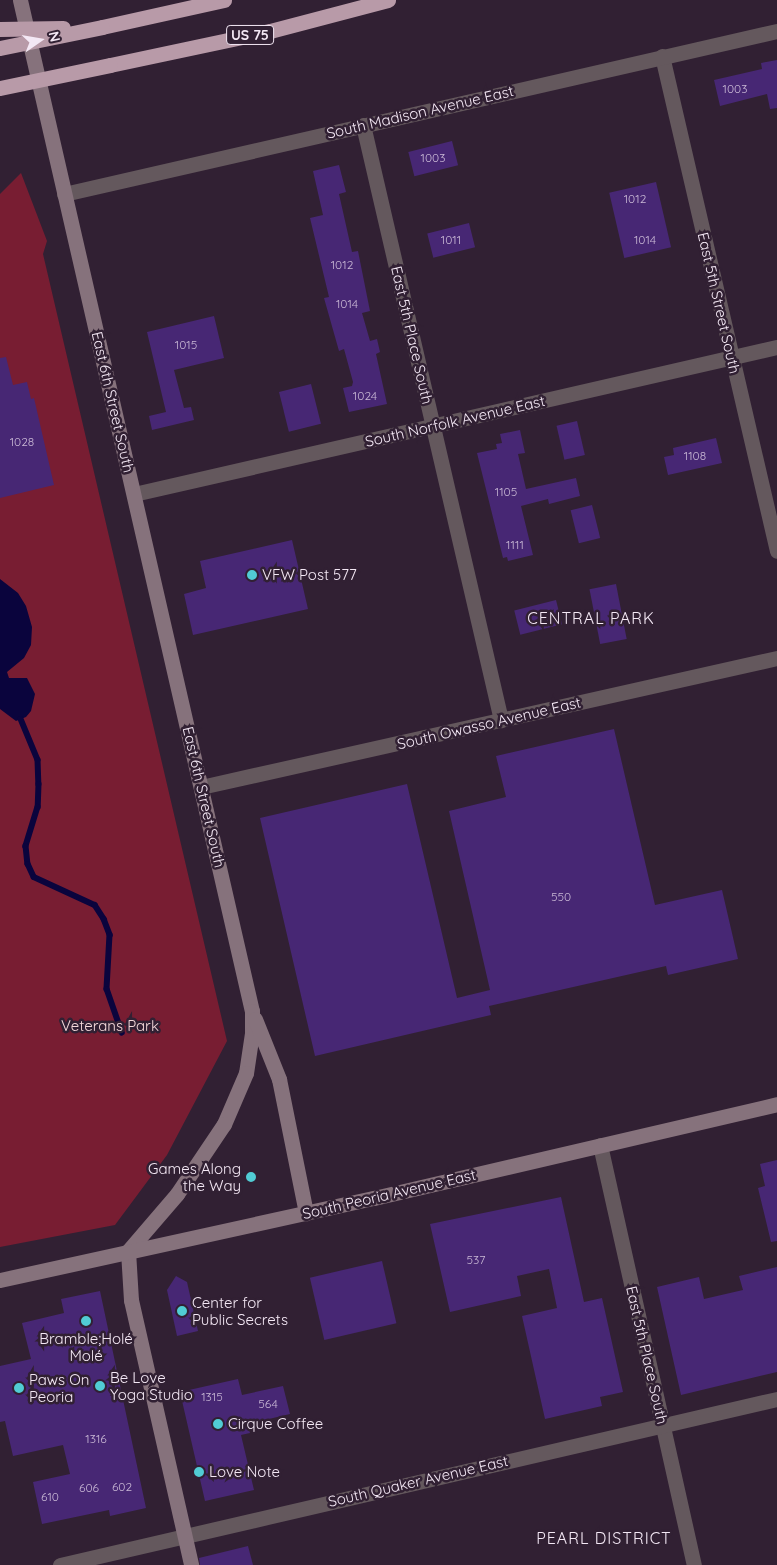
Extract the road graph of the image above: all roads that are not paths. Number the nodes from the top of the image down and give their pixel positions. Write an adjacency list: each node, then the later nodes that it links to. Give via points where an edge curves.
1 (20, 0): 11 (street, East 6th Street South)
2 (224, 0): 4 (highway)
3 (388, 0): 9 (highway, US 75, bridge, via 270,31)
4 (102, 27): 5 (highway, bridge); 7 (highway, bridge)
5 (0, 30)
6 (777, 31): 8 (street, South Madison Avenue East)
7 (0, 48)
8 (662, 56): 10 (street, South Madison Avenue East); 13 (street, East 5th Street South)
9 (0, 88)
10 (362, 125): 11 (street, South Madison Avenue East); 14 (street, East 5th Place South)
11 (64, 194): 15 (street, East 6th Street South)
12 (777, 347): 13 (street, South Norfolk Avenue East)
13 (732, 357): 14 (street, South Norfolk Avenue East); 16 (street, East 5th Street South)
14 (434, 425): 15 (street, South Norfolk Avenue East); 18 (street, East 5th Place South)
15 (134, 494): 19 (street, East 6th Street South)
16 (777, 550)
17 (777, 658): 18 (street, South Owasso Avenue East)
18 (500, 720): 19 (street, South Owasso Avenue East)
19 (201, 787): 20 (street, East 6th Street South)
20 (252, 1011): 23 (street, via 280,1079); 24 (street, East 6th Street South, via 246,1073 224,1124 177,1194)
21 (777, 1104): 22 (street, South Peoria Avenue East)
22 (600, 1144): 23 (street, South Peoria Avenue East); 27 (street, East 5th Place South)
23 (306, 1213): 24 (street, South Peoria Avenue East)
24 (128, 1251): 25 (street, South Peoria Avenue East); 28 (street, via 131,1300)
25 (0, 1280)
26 (777, 1399): 27 (street, South Quaker Avenue East)
27 (663, 1424): 28 (street, South Quaker Avenue East); 31 (street, East 5th Place South)
28 (185, 1537): 29 (street, South Quaker Avenue East); 30 (street)
29 (60, 1565)
30 (191, 1565)
31 (694, 1565)

